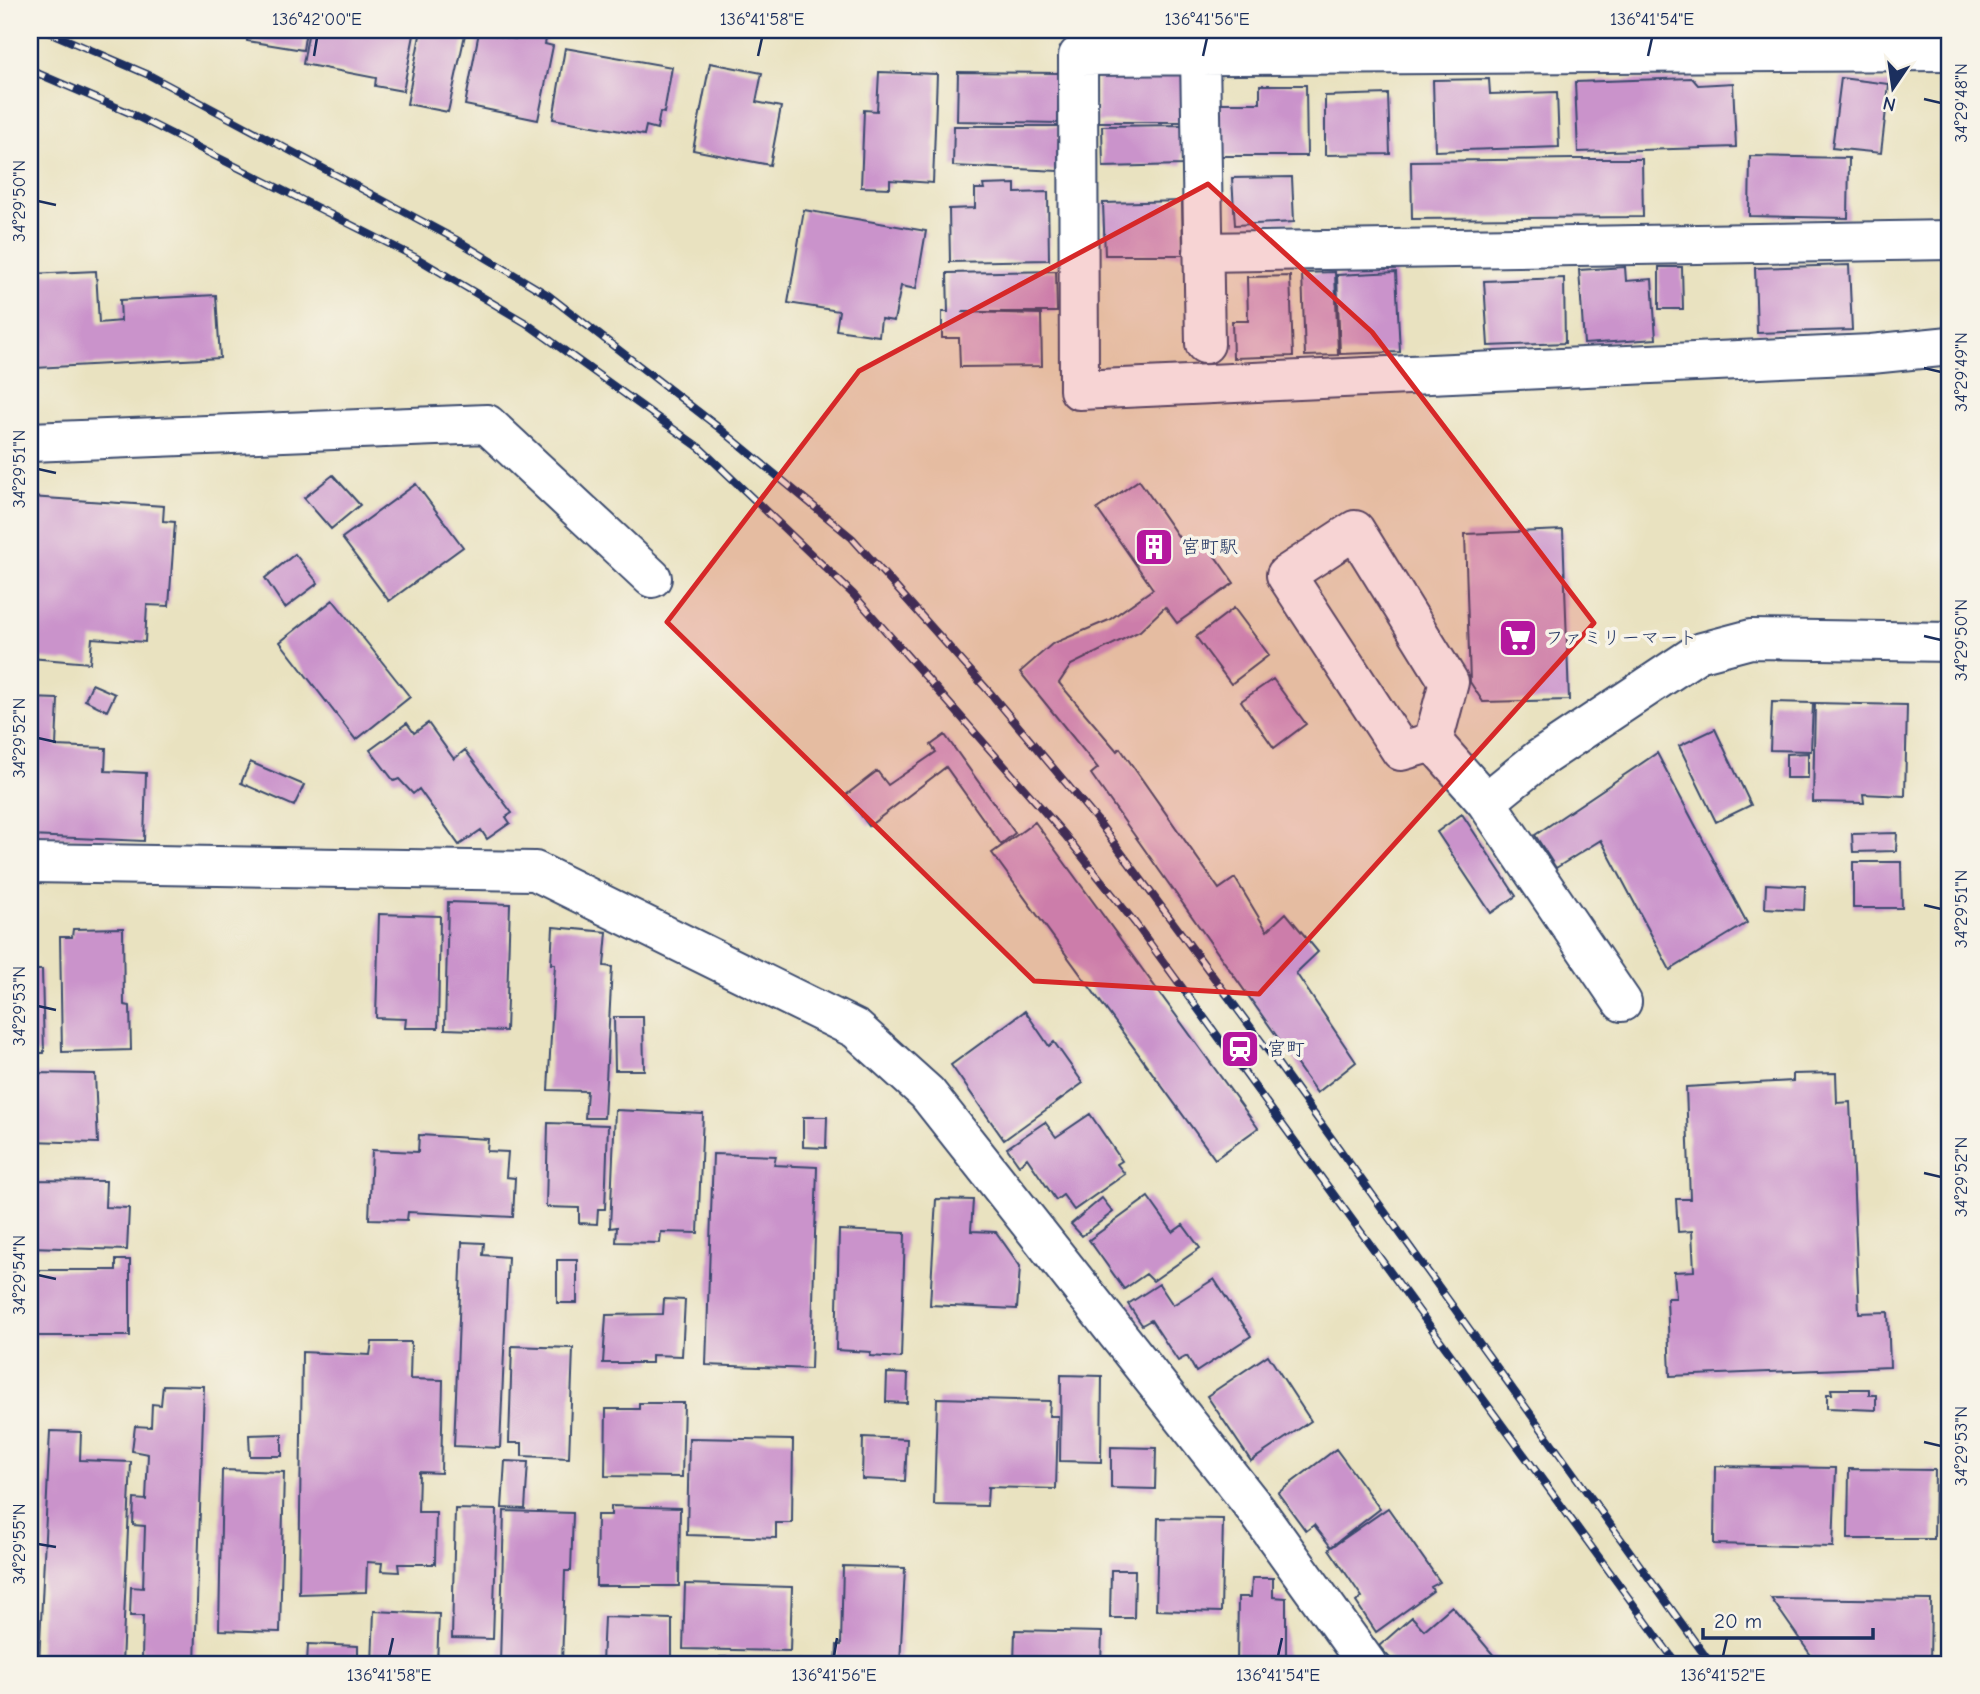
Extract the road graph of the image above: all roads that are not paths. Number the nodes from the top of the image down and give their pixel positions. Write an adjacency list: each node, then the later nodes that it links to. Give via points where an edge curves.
1 (1950, 51): 2 (street)
2 (1200, 56): 4 (street); 6 (street, via 1078,56 1079,390 1871,354)
3 (1950, 240): 4 (street)
4 (1203, 252): 5 (street)
5 (1205, 344)
6 (1950, 346)
7 (30, 442): 8 (street, via 487,424)
8 (652, 578)
9 (1950, 642): 11 (street, via 1751,639 1698,653 1539,759)
10 (1433, 742): 10 (street, via 1401,751 1286,575 1355,530 1449,682); 11 (street)
11 (1486, 802): 13 (street)
12 (30, 863): 14 (street, via 535,871 856,1029 927,1093 1256,1511)
13 (1622, 1002)
14 (1367, 1664)

